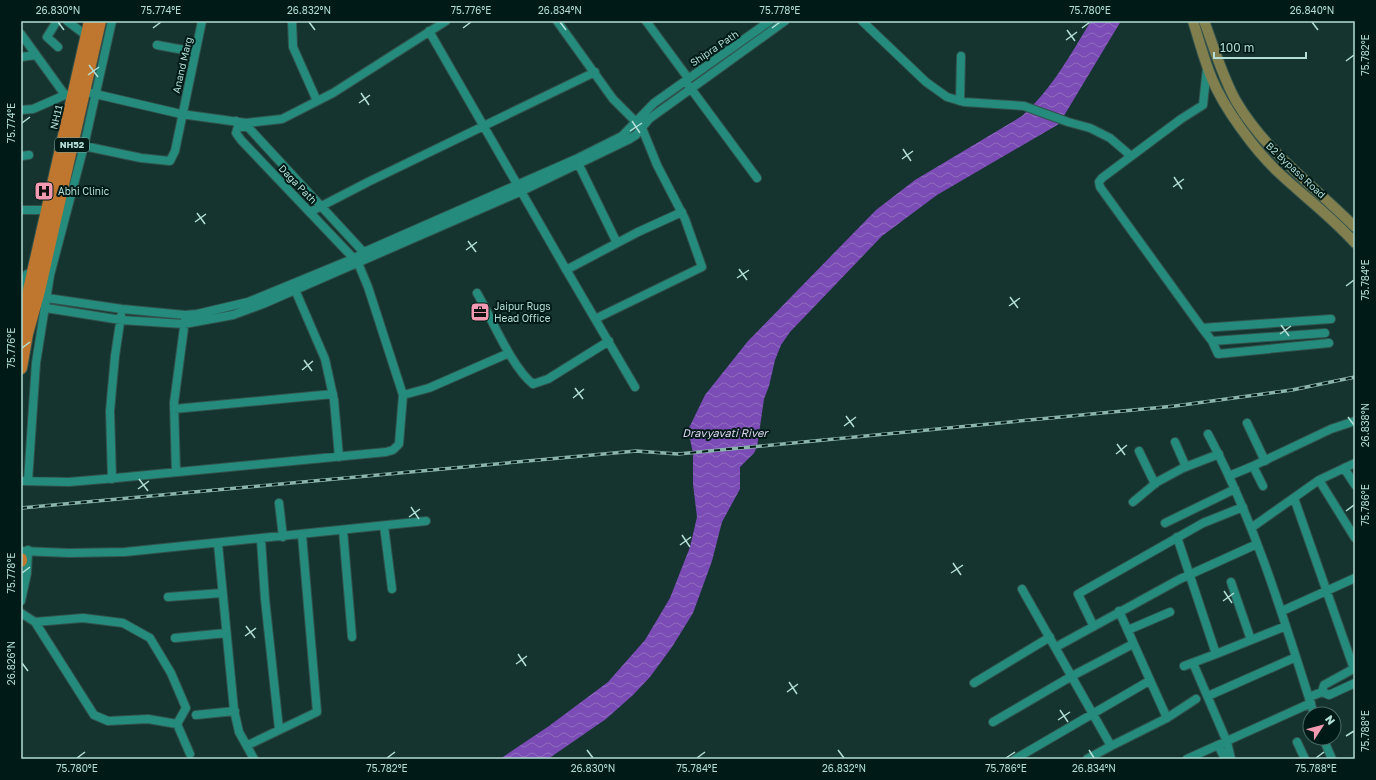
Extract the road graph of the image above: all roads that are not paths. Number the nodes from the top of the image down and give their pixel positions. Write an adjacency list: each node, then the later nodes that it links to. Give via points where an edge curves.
1 (57, 21): 20 (street, via 47,37)
2 (67, 21): 18 (street)
3 (90, 21): 18 (highway, NH11 / NH52)
4 (100, 21): 29 (highway, NH52)
5 (112, 21): 29 (street)
6 (202, 21): 21 (street, Anand Marg)
7 (292, 21): 30 (street, via 293,47)
8 (446, 21): 16 (street)
9 (557, 21): 26 (street)
10 (646, 21): 27 (street)
11 (770, 21): 27 (street, Shipra Path)
12 (785, 21): 28 (street)
13 (862, 21): 31 (street, via 926,82 947,97)
14 (1192, 21): 25 (main road)
15 (1204, 21): 47 (main road, B2 Bypass Road, via 1223,72 1247,118 1273,150)
16 (430, 31): 30 (street); 35 (street)
17 (21, 34): 22 (street)
18 (87, 36): 29 (highway, NH11 / NH52)
19 (157, 45): 21 (street)
20 (58, 47)
21 (195, 52): 33 (street, Anand Marg)
22 (36, 55): 24 (street); 29 (street)
23 (961, 56): 31 (street)
24 (21, 57)
25 (1208, 66): 38 (street, via 1203,105); 49 (main road, via 1212,80 1228,110 1262,155)
26 (595, 72): 35 (street); 36 (street, via 613,99)
27 (687, 79): 28 (street); 36 (street, Shipra Path, via 654,104)
28 (691, 89): 36 (street); 40 (street)
29 (79, 94): 32 (street, via 33,109); 33 (street); 37 (street); 44 (highway, NH11 / NH52); 52 (highway, NH52)
30 (317, 101): 34 (street, via 282,119)
31 (960, 101): 38 (street, via 1024,106 1090,128 1110,138)
32 (21, 110)
33 (181, 114): 34 (street); 37 (street, Anand Marg, via 175,150 170,161 141,158)
34 (237, 124): 42 (street, via 248,128); 45 (street, Daga Path, via 236,133)
35 (484, 125): 41 (street); 42 (street)
36 (640, 125): 39 (street); 46 (street, via 657,165)
37 (84, 146): 52 (street)
38 (1131, 156): 66 (street, via 1102,178 1099,182 1100,187)
39 (578, 162): 41 (street); 48 (street)
40 (757, 178)
41 (520, 188): 50 (street); 53 (street)
42 (322, 206): 45 (street); 50 (street)
43 (21, 210): 44 (street)
44 (47, 210): 52 (highway, NH11 / NH52)
45 (310, 212): 51 (street, Daga Path)
46 (682, 212): 48 (street); 61 (street, via 702,267)
47 (1355, 227)
48 (617, 243): 53 (street)
49 (1355, 243)
50 (367, 255): 51 (street)
51 (356, 260): 54 (street); 75 (street, via 368,287)
52 (43, 270): 56 (street, via 27,274); 57 (street); 65 (highway, NH52); 72 (highway, NH52)
53 (566, 270): 61 (street)
54 (294, 287): 60 (street, via 220,310); 64 (street, via 233,315); 74 (street, via 325,359)
55 (477, 293): 71 (street)
56 (21, 295)
57 (47, 298): 58 (street); 59 (street)
58 (46, 308): 63 (street); 93 (street, via 36,363)
59 (122, 309): 60 (street); 63 (street)
60 (185, 315): 64 (street)
61 (594, 319): 68 (street)
62 (1331, 319): 66 (street)
63 (121, 320): 64 (street); 91 (street, via 110,411)
64 (184, 324): 76 (street)
65 (21, 325)
66 (1202, 328): 69 (street)
67 (1325, 333): 69 (street)
68 (609, 341): 71 (street, via 548,379 533,384 527,380); 73 (street)
69 (1212, 341): 70 (street, via 1218,354)
70 (1329, 343)
71 (509, 353): 75 (street, via 429,388)
72 (21, 366)
73 (635, 387)
74 (333, 394): 76 (street); 83 (street)
75 (403, 395): 83 (street, via 399,444 393,450)
76 (174, 409): 89 (street)
77 (1355, 421): 84 (street, via 1330,429)
78 (1247, 423): 84 (street)
79 (1208, 434): 82 (street)
80 (1175, 442): 87 (street)
81 (1139, 451): 94 (street)
82 (1219, 454): 87 (street); 90 (street)
83 (339, 457): 89 (street)
84 (1266, 461): 86 (street)
85 (1355, 463): 88 (street)
86 (1253, 466): 90 (street); 96 (street)
87 (1186, 467): 94 (street)
88 (1344, 468): 92 (street); 95 (street)
89 (176, 472): 91 (street)
90 (1229, 476): 97 (street)
91 (112, 479): 93 (street, via 70,482)
92 (1319, 480): 98 (street); 110 (street)
93 (24, 481)
94 (1155, 484): 99 (street)
95 (1355, 485)
96 (1263, 486)
97 (1235, 489): 101 (street); 103 (street)
98 (1294, 498): 105 (street); 121 (street)
99 (1133, 502)
100 (279, 503): 108 (street)
101 (1242, 507): 105 (street); 109 (street, via 1202,523)
102 (426, 521): 104 (street)
103 (1164, 523)
104 (384, 526): 106 (street); 119 (street)
105 (1251, 528): 113 (street)
106 (342, 530): 107 (street); 134 (street)
107 (302, 535): 108 (street); 160 (street, via 317,712)
108 (282, 537): 111 (street)
109 (1177, 538): 116 (street); 130 (street, via 1078,594)
110 (1355, 538)
111 (261, 540): 112 (street); 160 (street)
112 (218, 544): 114 (street, via 125,552); 122 (street)
113 (1257, 544): 116 (street); 126 (street)
114 (23, 555): 115 (street)
115 (24, 574): 124 (street)
116 (1188, 575): 125 (street); 140 (street)
117 (1355, 578): 121 (street)
118 (1231, 582): 137 (street)
119 (392, 589)
120 (1022, 589): 135 (street)
121 (1326, 590): 126 (street); 144 (street)
122 (222, 593): 123 (street); 133 (street)
123 (168, 597)
124 (21, 601)
125 (1119, 611): 130 (street); 132 (street)
126 (1282, 611): 131 (street)
127 (1170, 612): 132 (street)
128 (21, 613): 129 (street)
129 (35, 622): 159 (street, via 94,715 108,721 148,719); 159 (street, via 83,618 123,623 150,638 171,673 186,708)
130 (1093, 625): 139 (street)
131 (1286, 626): 137 (street); 141 (street)
132 (1128, 630): 138 (street)
133 (226, 634): 136 (street); 154 (street)
134 (352, 637)
135 (1050, 637): 139 (street); 147 (street)
136 (175, 638)
137 (1251, 640): 140 (street)
138 (1133, 644): 145 (street); 146 (street)
139 (1056, 647): 145 (street)
140 (1216, 654): 142 (street)
141 (1296, 657): 150 (street); 152 (street)
142 (1193, 662): 143 (street); 150 (street)
143 (1184, 666)
144 (1355, 668): 149 (street, via 1324,685)
145 (1072, 676): 155 (street); 158 (street)
146 (1149, 681): 155 (street); 157 (street)
147 (974, 683)
148 (1355, 683): 149 (street, via 1329,695)
149 (1322, 692): 152 (street)
150 (1208, 696): 161 (street)
151 (1196, 699): 157 (street)
152 (1310, 700): 153 (street); 161 (street)
153 (1312, 706)
154 (235, 711): 156 (street); 163 (street, via 239,732)
155 (1093, 713): 165 (street); 169 (street)
156 (196, 715)
157 (1167, 718): 165 (street)
158 (993, 722)
159 (177, 724): 167 (street)
160 (279, 730): 163 (street)
161 (1227, 742): 164 (street); 173 (street)
162 (1297, 742): 174 (street)
163 (248, 745): 168 (street)
164 (1218, 745): 171 (street); 172 (street)
165 (1111, 746): 170 (street)
166 (1326, 746): 175 (street)
167 (190, 754)
168 (254, 759)
169 (1015, 759)
170 (1087, 759)
171 (1187, 759)
172 (1225, 759)
173 (1231, 759)
174 (1305, 759)
175 (1332, 759)

